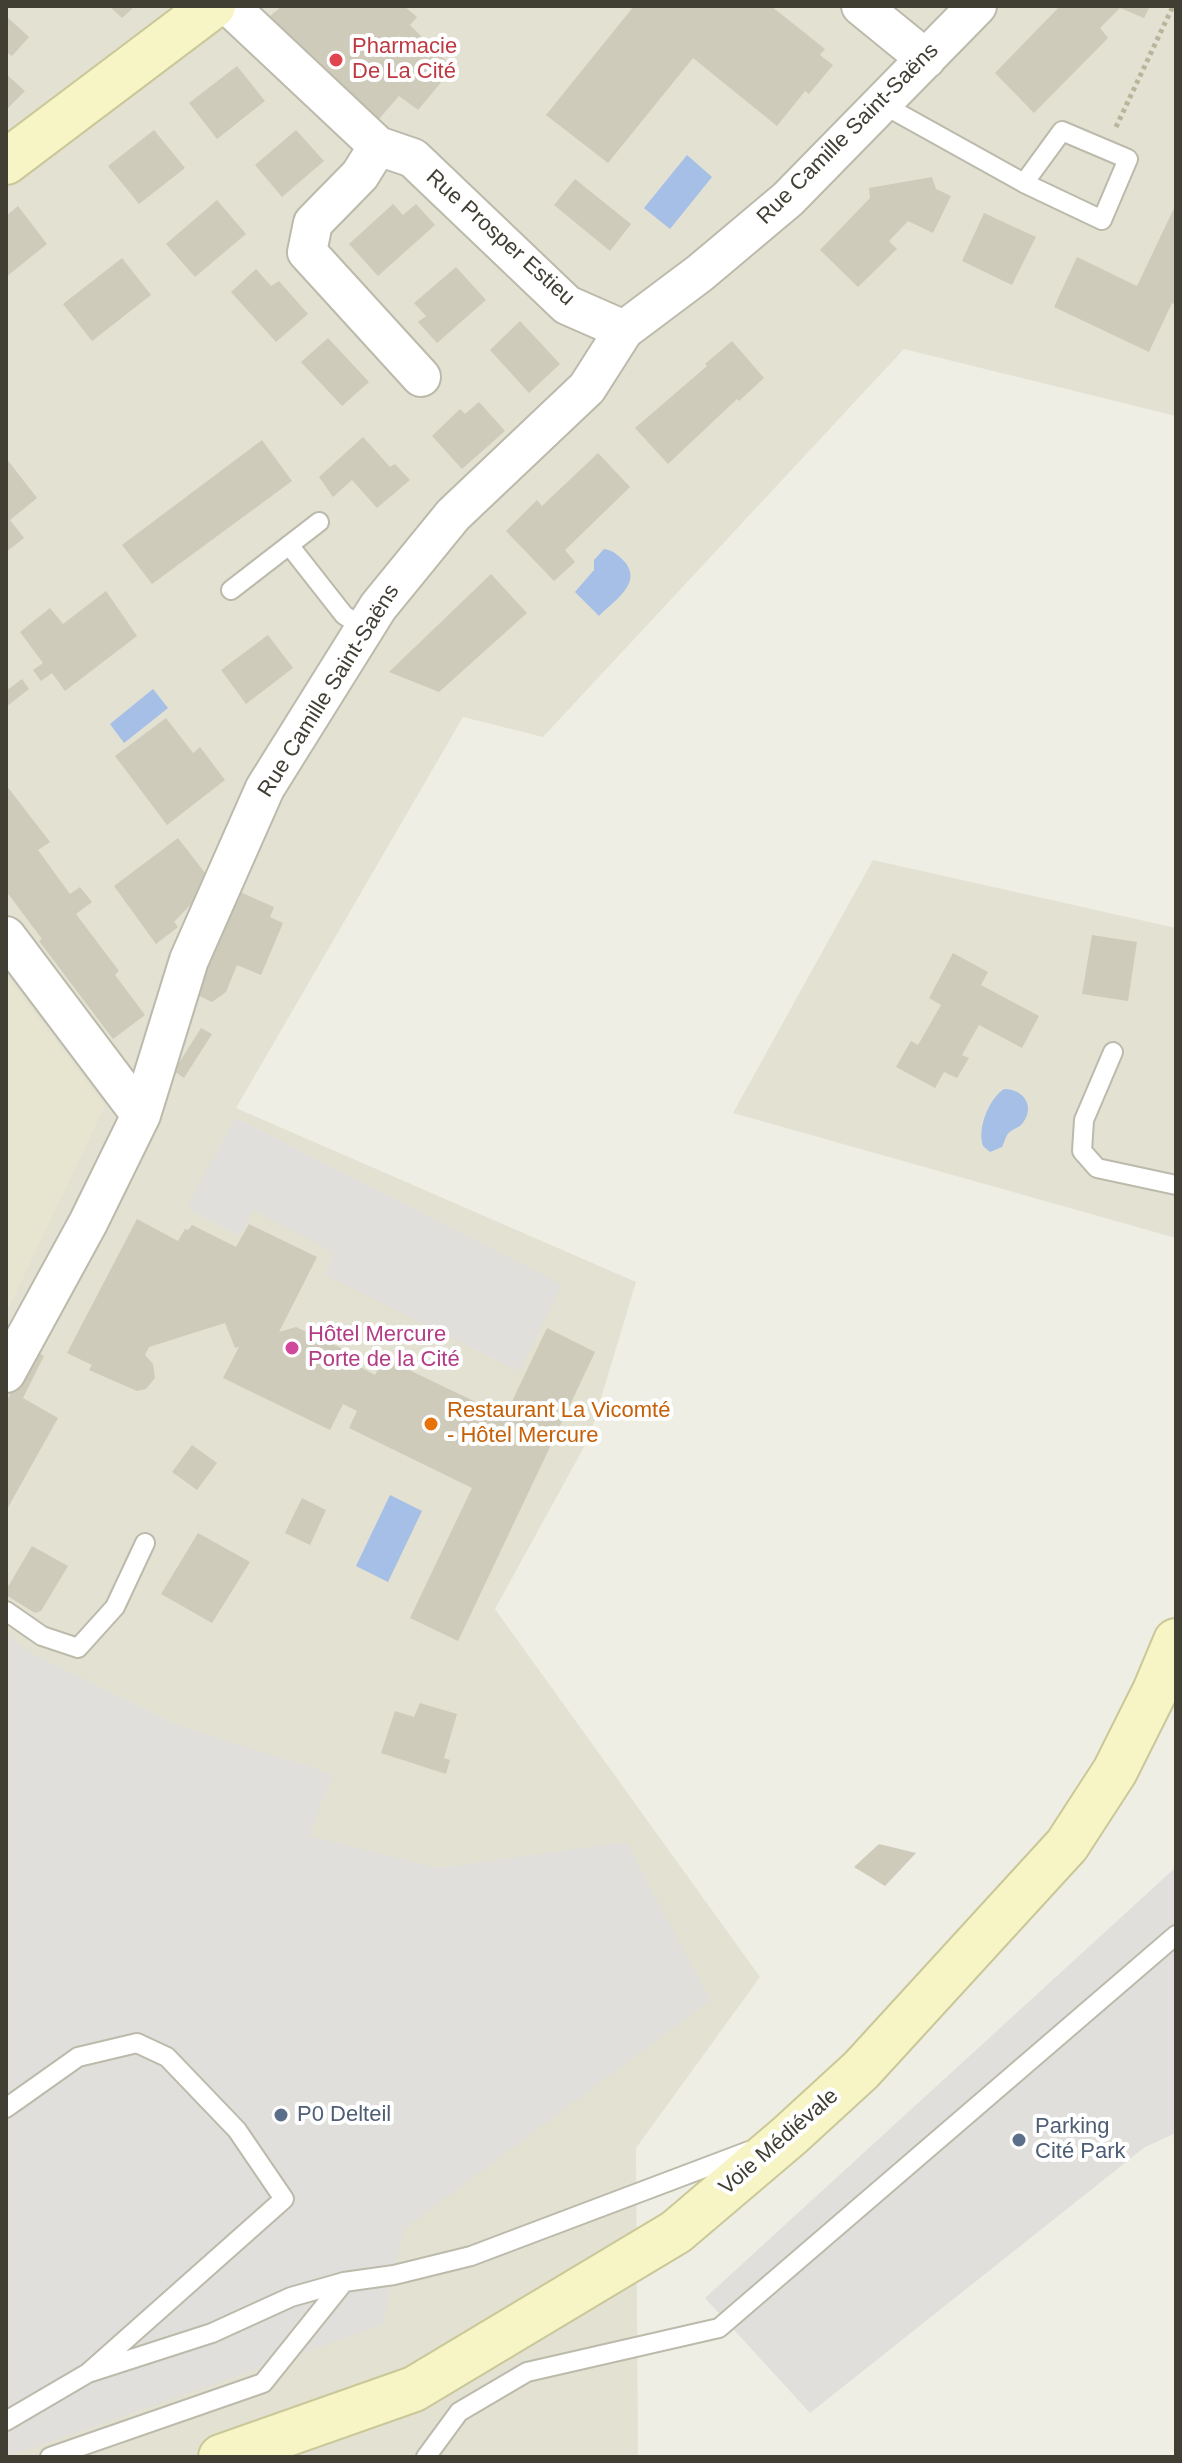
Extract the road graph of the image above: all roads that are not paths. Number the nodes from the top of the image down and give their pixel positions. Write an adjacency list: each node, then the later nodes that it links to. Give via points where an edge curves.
1 (213, 6): 8 (street)
2 (229, 6): 7 (street, Rue Prosper Estieu)
3 (861, 6): 5 (street)
4 (977, 6): 5 (street, Rue Camille Saint-Saëns)
5 (926, 59): 6 (street, Rue Camille Saint-Saëns)
6 (882, 104): 9 (lane); 10 (street, Rue Camille Saint-Saëns, via 788,199)
7 (378, 146): 10 (street, Rue Prosper Estieu, via 413,158 567,305); 11 (street, via 360,175 313,223 307,252)
8 (6, 162)
9 (1024, 183): 9 (lane, via 1102,220 1128,159 1062,131)
10 (624, 330): 15 (street, Rue Camille Saint-Saëns, via 587,388 453,515)
11 (421, 377)
12 (319, 522): 13 (lane)
13 (289, 545): 14 (lane); 15 (lane, via 344,615)
14 (231, 590)
15 (364, 628): 18 (street, Rue Camille Saint-Saëns, via 265,788 189,960)
16 (6, 936): 18 (street)
17 (1113, 1052): 19 (lane, via 1084,1120 1082,1151 1097,1168)
18 (141, 1115): 20 (street, Rue Camille Saint-Saëns)
19 (1176, 1185)
20 (6, 1373)
21 (145, 1543): 22 (lane, via 115,1607 78,1648 42,1636)
22 (6, 1611)
23 (1176, 1641): 26 (street, Voie Médiévale, via 1115,1771 1067,1845 861,2070)
24 (1176, 1935): 33 (lane, via 719,2328 527,2372 459,2412)
25 (6, 2108): 28 (lane, via 78,2057 137,2043 167,2057 237,2130 284,2199)
26 (789, 2136): 27 (lane, via 471,2256); 30 (street, Voie Médiévale, via 676,2232 414,2389)
27 (344, 2282): 28 (lane); 31 (lane, via 263,2383)
28 (88, 2373): 29 (lane)
29 (6, 2421)
30 (272, 2448): 32 (street, Voie Médiévale)
31 (50, 2457)
32 (221, 2457)
33 (426, 2457)

